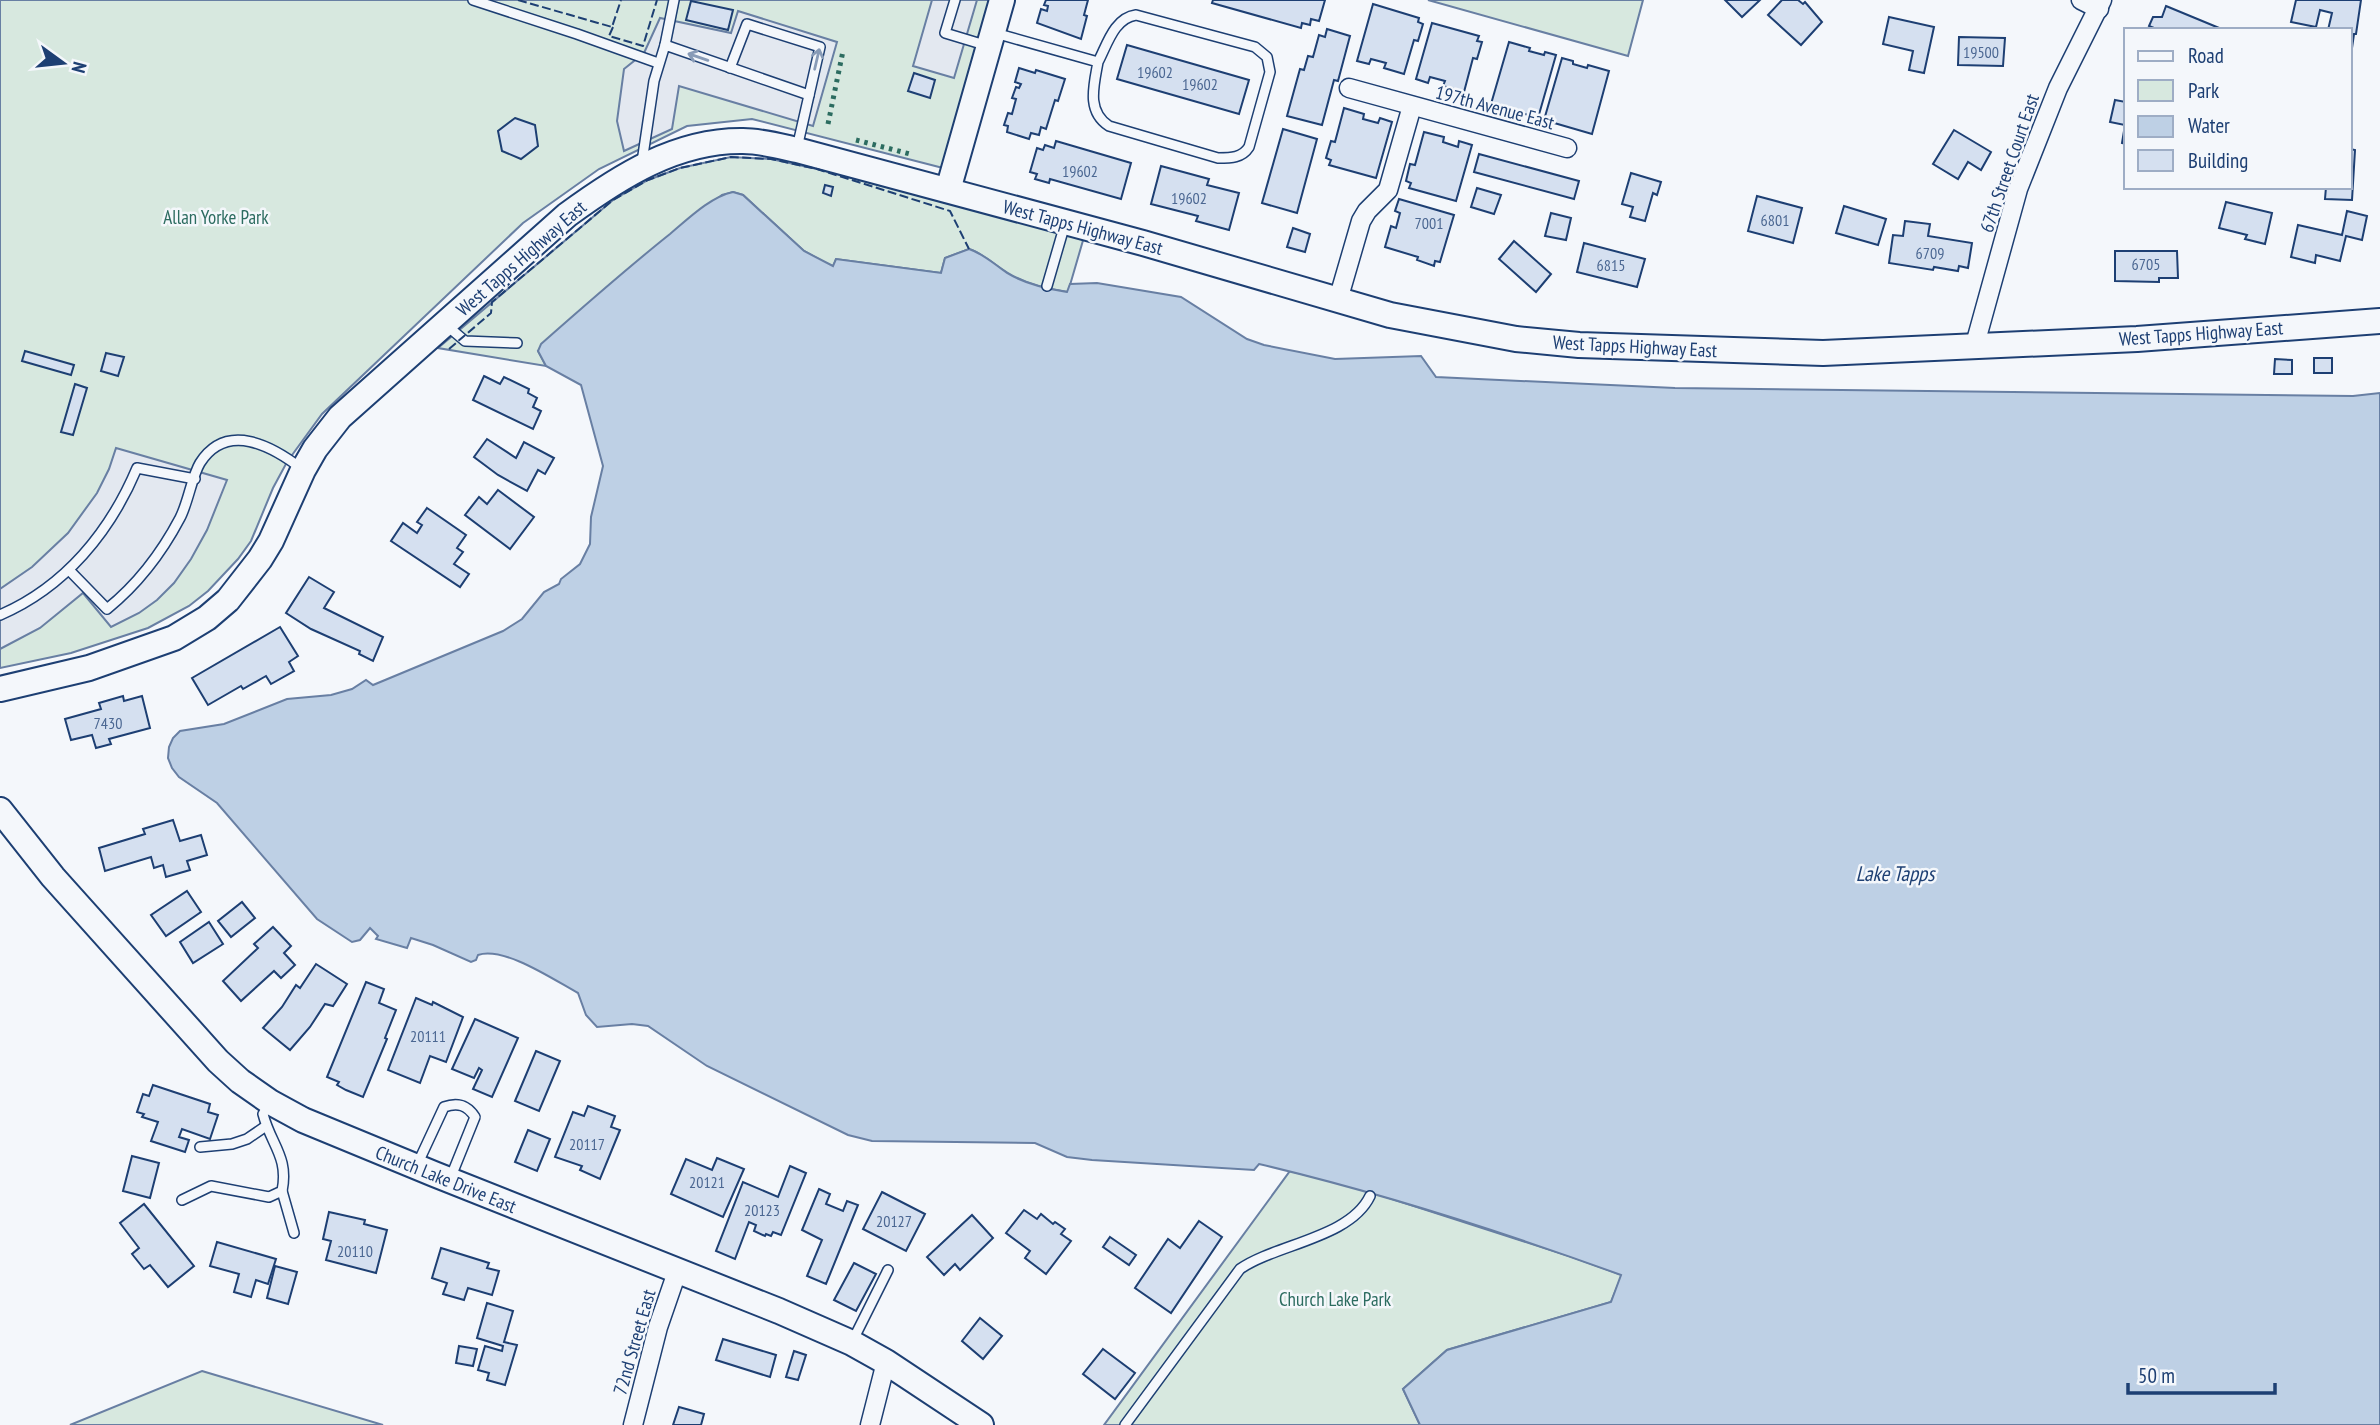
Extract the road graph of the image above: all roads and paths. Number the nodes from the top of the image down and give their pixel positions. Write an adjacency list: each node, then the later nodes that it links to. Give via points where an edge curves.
1 (473, 0): 10 (lane)
2 (674, 0): 8 (lane)
3 (955, 0): 7 (lane, via 945,33)
4 (1002, 0): 7 (street)
5 (2081, 0): 6 (street)
6 (2100, 5): 25 (street, 67th Street Court East, via 2067,67 2018,189)
7 (991, 39): 9 (lane); 18 (street)
8 (665, 45): 10 (lane); 11 (lane, one-way to 8)
9 (1098, 62): 9 (lane, via 1093,105 1109,125 1218,158 1236,157 1249,147 1270,72 1267,57 1255,47 1136,15 1117,26)
10 (658, 63): 17 (lane)
11 (730, 68): 13 (lane); 13 (lane, one-way to 11, via 820,47 747,24)
12 (1349, 88): 14 (street, 197th Avenue East)
13 (809, 95): 16 (lane)
14 (1412, 106): 15 (street, 197th Avenue East); 21 (street, 197th Avenue East, via 1388,190 1361,221)
15 (1567, 148)
16 (797, 150): 17 (street, West Tapps Highway East, via 723,141 673,153); 18 (street, West Tapps Highway East)
17 (641, 167): 23 (street, West Tapps Highway East, via 567,215)
18 (948, 190): 19 (street, West Tapps Highway East)
19 (1066, 222): 20 (lane); 21 (street, West Tapps Highway East)
20 (1047, 286)
21 (1338, 300): 25 (street, West Tapps Highway East, via 1463,330 1579,345 1823,353)
22 (2380, 321): 25 (street, West Tapps Highway East)
23 (444, 324): 24 (lane, via 465,341); 26 (street, West Tapps Highway East, via 340,417)
24 (517, 343)
25 (1974, 348)
26 (303, 470): 27 (lane, via 279,452 237,440 212,451 200,464); 30 (street, West Tapps Highway East, via 260,559 228,600 207,618 174,638 101,663)
27 (195, 479): 28 (lane, via 137,468 100,536); 28 (lane, via 181,516 155,559 107,609)
28 (69, 570): 29 (lane)
29 (0, 615)
30 (0, 688)
31 (0, 810): 32 (street, Church Lake Drive East, via 62,887)
32 (268, 1114): 33 (lane, via 247,1139); 34 (street, Church Lake Drive East, via 303,1120); 36 (lane, via 285,1175)
33 (200, 1147)
34 (416, 1167): 35 (street, Church Lake Drive East); 35 (lane, via 444,1107 463,1105 475,1117)
35 (449, 1180): 41 (street, Church Lake Drive East)
36 (282, 1191): 38 (lane, via 269,1197 212,1186); 39 (lane)
37 (1370, 1196): 47 (lane, via 1341,1224 1240,1269)
38 (183, 1200)
39 (294, 1233)
40 (888, 1270): 42 (lane)
41 (677, 1272): 42 (street, Church Lake Drive East); 44 (street, 72nd Street East)
42 (852, 1343): 43 (street, Church Lake Drive East)
43 (886, 1362): 45 (street); 46 (street, Church Lake Drive East)
44 (633, 1425)
45 (870, 1425)
46 (981, 1425)
47 (1125, 1425)

